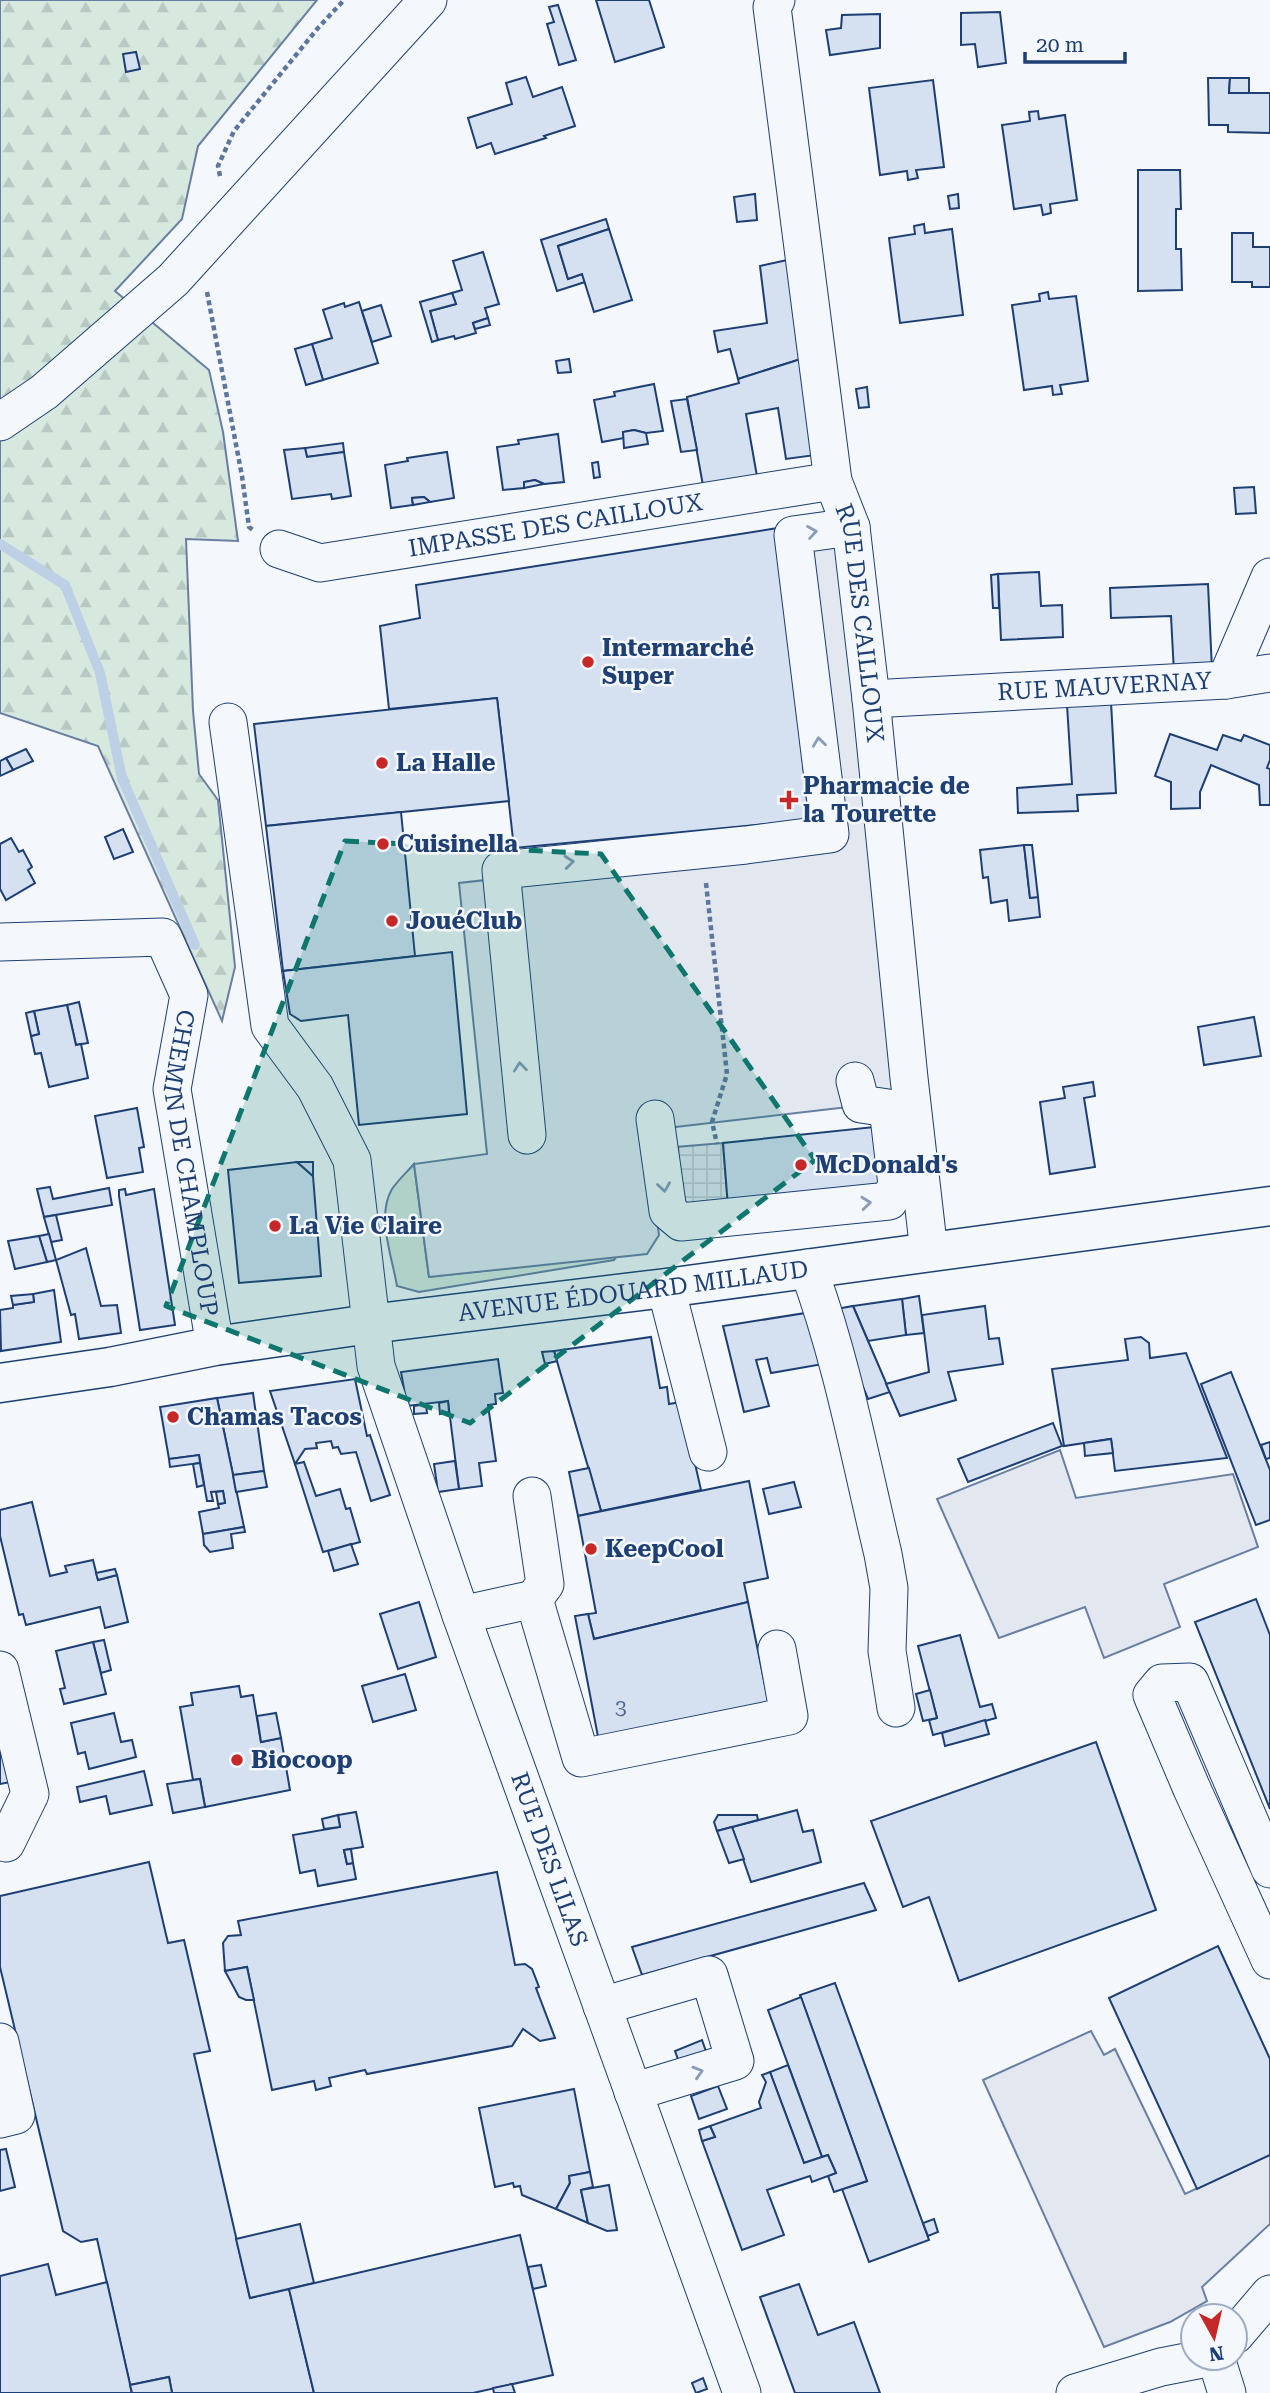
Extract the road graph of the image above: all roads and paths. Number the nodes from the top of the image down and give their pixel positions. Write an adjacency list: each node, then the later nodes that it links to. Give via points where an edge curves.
1 (344, 0): 4 (path, via 234,131 218,166)
2 (428, 0): 4 (street)
3 (776, 0): 7 (street, RUE DES CAILLOUX, via 772,7)
4 (229, 217): 5 (street)
5 (189, 262): 6 (street, via 44,392); 9 (path, via 206,286 249,527)
6 (0, 422)
7 (833, 481): 8 (street, RUE DES CAILLOUX); 9 (street, IMPASSE DES CAILLOUX, via 320,563)
8 (851, 527): 13 (street, RUE DES CAILLOUX); 15 (street, one-way to 8, via 830,834 793,535)
9 (279, 549)
10 (1270, 578): 12 (street, RUE MAUVERNAY)
11 (1270, 673): 12 (street)
12 (1226, 680): 13 (street, RUE MAUVERNAY)
13 (872, 699): 22 (street, RUE DES CAILLOUX)
14 (228, 722): 25 (street, RUE DES LILAS, via 270,1026 315,1087 352,1160)
15 (712, 849): 19 (street, one-way to 15, via 501,870); 20 (path, via 704,868 727,1074 712,1122)
16 (0, 942): 26 (street, CHEMIN DE CHAMPLOUP, via 163,937 189,995 172,1090)
17 (855, 1082): 18 (street, one-way to 17, via 667,1211 681,1222 889,1201 897,1185 888,1108 861,1104)
18 (655, 1119)
19 (527, 1135)
20 (717, 1144)
21 (1270, 1206): 22 (main road, AVENUE ÉDOUARD MILLAUD)
22 (929, 1252): 23 (main road, AVENUE ÉDOUARD MILLAUD)
23 (808, 1268): 24 (main road, AVENUE ÉDOUARD MILLAUD); 34 (street, via 829,1332 883,1554 889,1588 887,1651)
24 (666, 1288): 25 (main road, AVENUE ÉDOUARD MILLAUD); 28 (street)
25 (370, 1324): 26 (main road, AVENUE ÉDOUARD MILLAUD); 31 (street, RUE DES LILAS, via 376,1366)
26 (215, 1346): 27 (main road, AVENUE ÉDOUARD MILLAUD)
27 (0, 1383)
28 (708, 1452)
29 (532, 1496): 30 (street, via 545,1584)
30 (534, 1598): 31 (street); 32 (street, via 581,1758 789,1716)
31 (461, 1615): 38 (street, RUE DES LILAS)
32 (777, 1650)
33 (0, 1670): 35 (street, via 30,1794)
34 (896, 1708)
35 (6, 1843)
36 (1270, 1868): 37 (street, via 1190,1682 1162,1683 1152,1695)
37 (1270, 1960)
38 (602, 2006): 40 (street, RUE DES LILAS); 40 (street, one-way to 38, via 735,2061 709,1975)
39 (0, 2042): 41 (street, via 16,2115)
40 (633, 2092): 46 (street, RUE DES LILAS)
41 (0, 2119)
42 (1270, 2294): 43 (street)
43 (1249, 2318)
44 (1179, 2364): 47 (street)
45 (1220, 2372): 48 (street)
46 (742, 2393)
47 (1075, 2393)
48 (1227, 2393)

